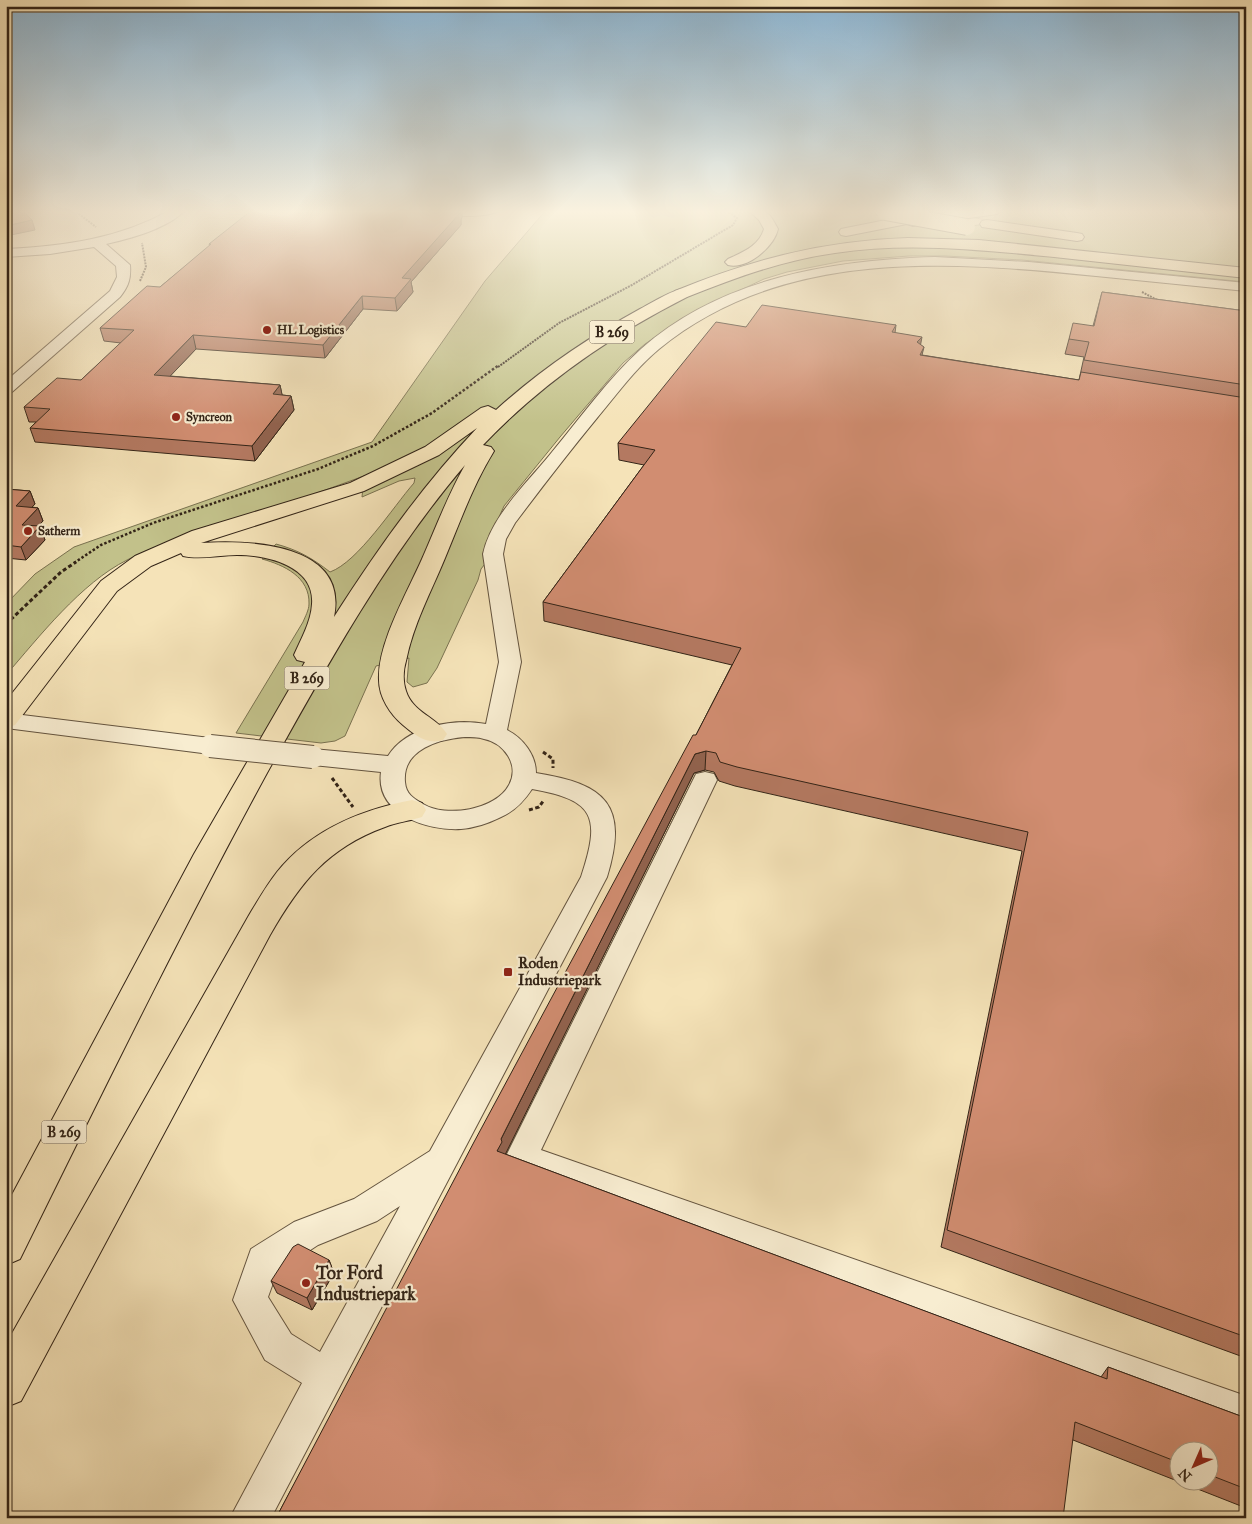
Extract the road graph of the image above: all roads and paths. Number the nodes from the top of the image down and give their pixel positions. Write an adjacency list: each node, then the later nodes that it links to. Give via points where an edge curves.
1 (123, 281): 18 (street, via 120,288 92,316)
2 (637, 281): 20 (path, via 558,323 407,428 346,459 246,490 101,545 61,572)
3 (697, 281): 14 (main road)
4 (700, 281): 14 (main road)
5 (706, 281): 14 (main road)
6 (710, 281): 14 (main road)
7 (779, 281): 24 (street, via 720,305 669,335 648,352 617,383 506,521 493,554 510,662)
8 (1127, 281): 12 (street)
9 (1187, 281): 12 (street)
10 (1190, 281): 16 (street, via 1184,286 1186,292)
11 (1191, 281): 13 (street)
12 (1142, 283): 15 (path); 15 (street, via 1168,286)
13 (1246, 287)
14 (677, 292): 17 (main road, via 592,336)
15 (1169, 299)
16 (1246, 299)
17 (545, 375): 19 (main road, via 432,451 383,476 200,536); 21 (main road, via 472,434 416,498); 23 (main road, via 476,462 394,657 393,691 402,709); 33 (main road, B 269 / B 269, via 456,465 368,581 275,732)
18 (6, 389)
19 (143, 561): 21 (main road, via 186,551 226,548 270,550 302,564 314,574 322,588 324,604); 22 (main road, via 110,586 92,606)
20 (6, 624)
21 (301, 667): 33 (main road)
22 (6, 719): 26 (street, bridge)
23 (434, 734): 24 (street, via 465,729); 27 (street, via 410,747)
24 (495, 734): 29 (street, via 516,748 525,768)
25 (538, 748): 29 (path, via 553,760)
26 (320, 764): 27 (street); 32 (path)
27 (395, 765): 30 (street, via 394,789 400,800)
28 (705, 780): 38 (street, via 521,1158)
29 (537, 782): 30 (street, via 488,813 468,819 428,817); 31 (path, via 543,804); 34 (street, via 568,787 583,794 599,810 604,830 602,853 594,878)
30 (412, 810): 32 (main road)
31 (524, 812)
32 (364, 822): 37 (main road, via 306,858 277,897)
33 (122, 1018): 35 (main road, B 269 / B 269)
34 (443, 1161): 36 (street); 36 (street, via 365,1210 306,1233 263,1261 250,1300 278,1347)
35 (6, 1246)
36 (326, 1377): 39 (street)
37 (6, 1386)
38 (1246, 1415)
39 (250, 1518)

